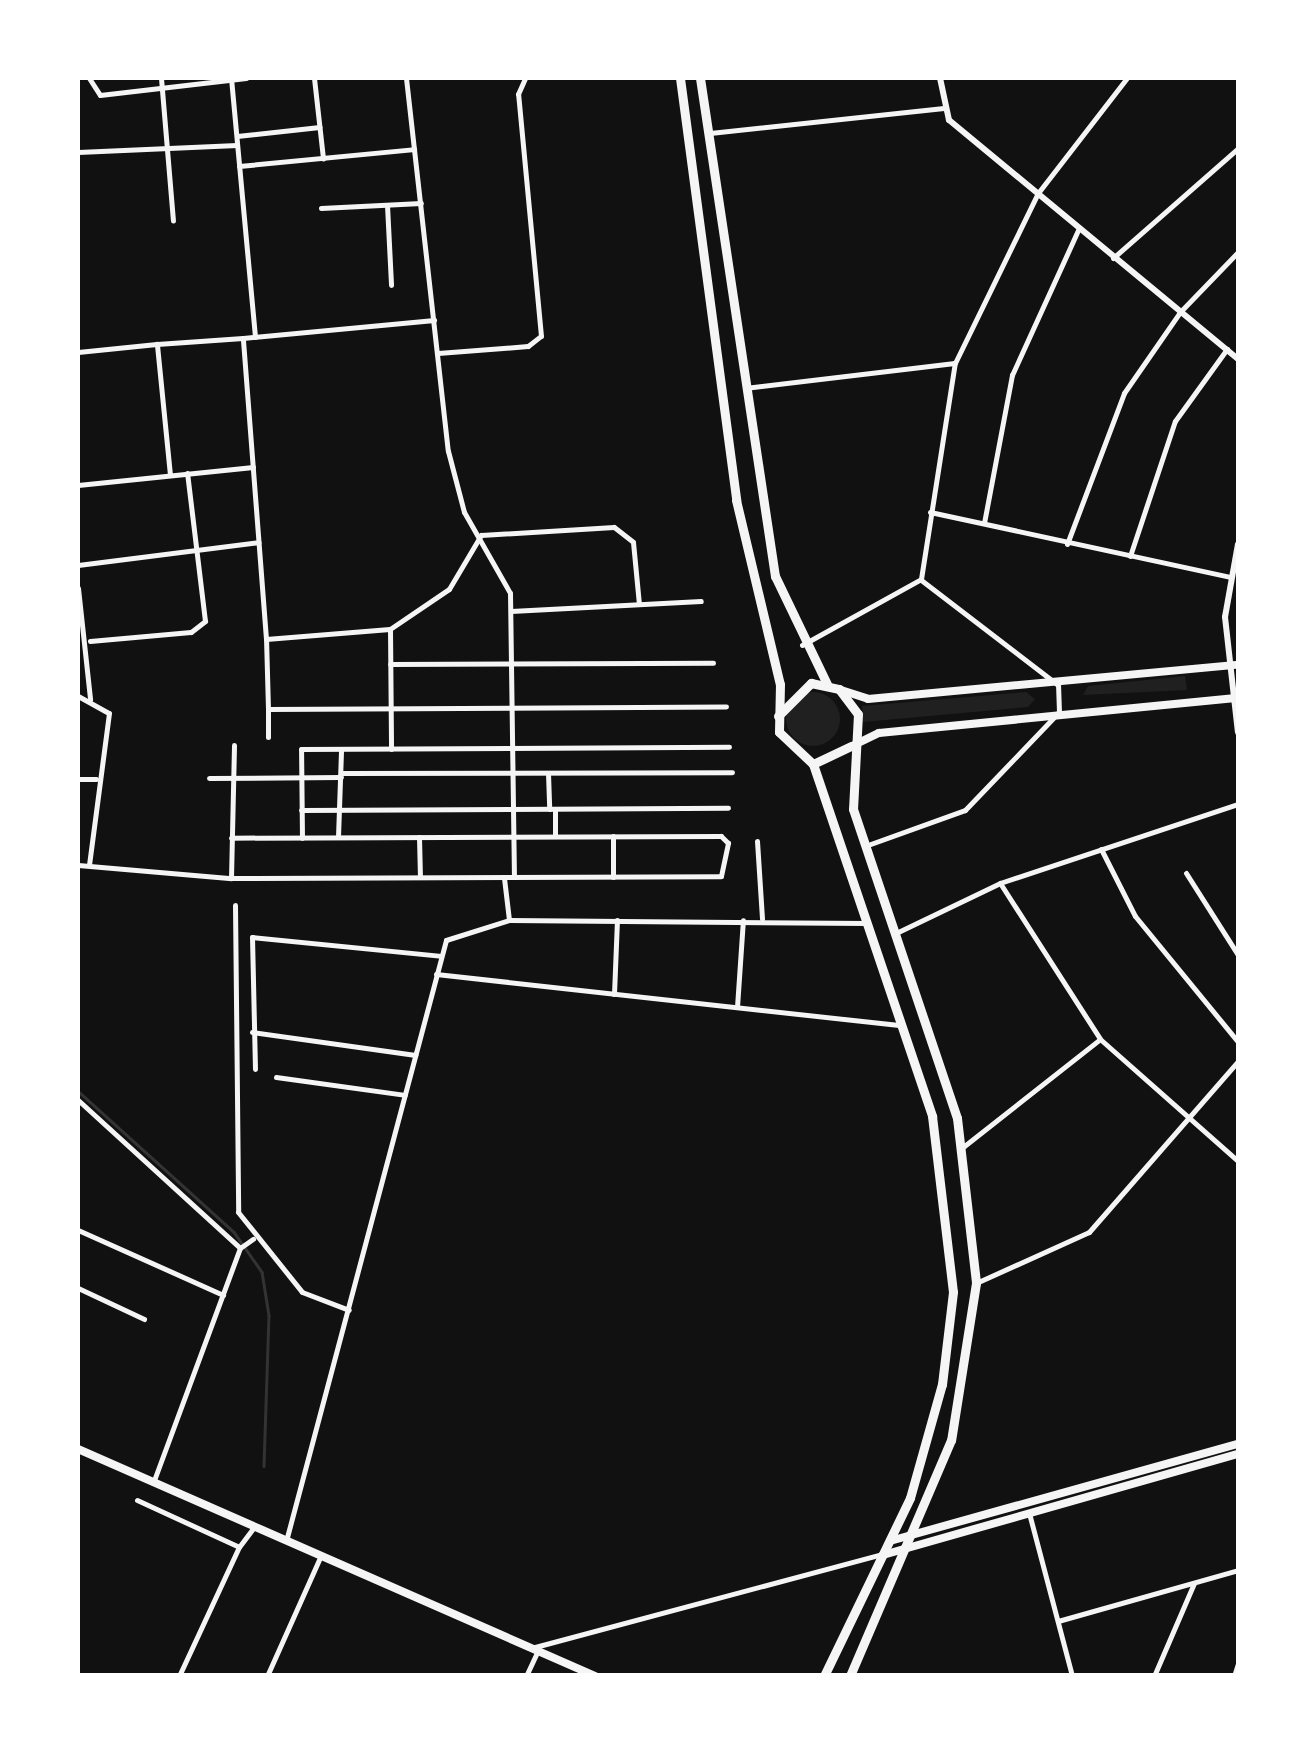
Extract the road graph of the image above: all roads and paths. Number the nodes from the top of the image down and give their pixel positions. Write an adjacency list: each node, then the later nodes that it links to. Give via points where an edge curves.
1 (89, 78): 12 (street, via 100,95)
2 (162, 78): 12 (street)
3 (231, 78): 4 (street); 12 (street); 16 (street)
4 (246, 78)
5 (314, 78): 14 (street)
6 (406, 78): 20 (street)
7 (525, 78): 40 (street, via 518,94 541,336 528,346)
8 (680, 78): 83 (main road, via 736,500 776,658)
9 (700, 78): 15 (main road)
10 (940, 78): 13 (street)
11 (1127, 78): 24 (street)
12 (162, 88): 18 (street)
13 (944, 108): 15 (street); 24 (street)
14 (320, 127): 16 (street); 22 (street)
15 (707, 133): 43 (main road)
16 (236, 136): 17 (street)
17 (236, 145): 18 (street); 23 (street)
18 (168, 148): 21 (street); 28 (street)
19 (1238, 148): 31 (street)
20 (414, 149): 22 (street); 25 (street)
21 (78, 152)
22 (323, 158): 23 (street)
23 (239, 166): 36 (street)
24 (1038, 193): 29 (street); 42 (street)
25 (421, 203): 26 (street); 34 (street)
26 (386, 205): 27 (street); 32 (street)
27 (321, 208)
28 (173, 220)
29 (1079, 228): 31 (street); 49 (street, via 1012,375)
30 (1238, 252): 33 (street)
31 (1113, 258): 33 (street)
32 (391, 285)
33 (1180, 312): 38 (street); 52 (street, via 1094,453)
34 (434, 320): 36 (street); 40 (street)
35 (243, 338): 36 (street); 37 (street); 44 (street)
36 (255, 338)
37 (157, 344): 39 (street); 46 (street)
38 (1227, 350): 41 (street); 55 (street, via 1175,421)
39 (78, 352)
40 (438, 353): 50 (street, via 454,484)
41 (1238, 358)
42 (955, 363): 43 (street); 48 (street)
43 (744, 388): 66 (main road, via 775,576)
44 (253, 467): 45 (street); 51 (street)
45 (187, 473): 46 (street); 54 (street)
46 (170, 475): 47 (street)
47 (78, 484)
48 (930, 512): 49 (street); 58 (street)
49 (984, 522): 52 (street)
50 (481, 535): 61 (street, via 614,527 633,542); 62 (street, via 506,576); 63 (street, via 449,588)
51 (259, 542): 54 (street); 64 (street)
52 (1068, 544): 55 (street)
53 (1238, 544): 57 (street)
54 (195, 550): 56 (street); 65 (street, via 200,629)
55 (1130, 556): 57 (street)
56 (78, 566)
57 (1231, 576): 71 (street)
58 (921, 579): 66 (street); 73 (street)
59 (78, 588): 65 (street)
60 (701, 601): 61 (street)
61 (639, 604): 62 (street)
62 (511, 611): 69 (street)
63 (390, 628): 64 (street); 68 (street)
64 (266, 639): 81 (street)
65 (90, 641): 76 (street)
66 (802, 646): 72 (main road)
67 (713, 663): 69 (street)
68 (390, 664): 69 (street); 80 (street)
69 (512, 664): 79 (street)
70 (1238, 665): 71 (main road)
71 (1228, 666): 73 (main road); 77 (street)
72 (827, 684): 74 (main road); 83 (main road, via 796,690)
73 (1058, 686): 74 (main road, via 868,699); 82 (street)
74 (839, 688): 87 (main road, via 858,714)
75 (78, 696): 76 (street)
76 (90, 698): 101 (street, via 109,714)
77 (1235, 699): 82 (main road); 84 (street)
78 (726, 707): 79 (street)
79 (512, 708): 80 (street); 89 (street)
80 (391, 709): 81 (street); 91 (street)
81 (268, 710): 85 (street)
82 (1059, 712): 87 (main road, via 880,732); 116 (street, via 965,810)
83 (778, 716): 92 (main road, via 786,747)
84 (1238, 732)
85 (268, 738)
86 (234, 745): 99 (street)
87 (852, 746): 92 (main road); 116 (main road, via 852,809)
88 (729, 747): 89 (street)
89 (512, 748): 91 (street); 93 (street)
90 (342, 749): 91 (street); 96 (street); 100 (street, via 301,749)
91 (391, 749)
92 (813, 764): 132 (main road)
93 (513, 772): 94 (street); 96 (street); 107 (street)
94 (548, 772): 95 (street); 104 (street)
95 (732, 772)
96 (341, 775): 100 (street); 106 (street)
97 (78, 778): 101 (street)
98 (209, 778): 99 (street)
99 (230, 778): 100 (street); 112 (street)
100 (301, 778): 105 (street)
101 (96, 779): 119 (street, via 104,783)
102 (1238, 804): 117 (street)
103 (728, 808): 104 (street)
104 (552, 809): 107 (street); 108 (street)
105 (301, 810): 106 (street); 113 (street)
106 (340, 810): 107 (street); 114 (street)
107 (513, 810): 111 (street)
108 (555, 836): 109 (street); 111 (street)
109 (613, 836): 121 (street); 121 (street, via 728,843 722,876)
110 (419, 837): 111 (street); 114 (street); 125 (street)
111 (514, 837): 123 (street)
112 (231, 838): 113 (street); 124 (street)
113 (302, 838): 114 (street)
114 (338, 838)
115 (757, 841): 129 (street)
116 (865, 846): 133 (main road)
117 (1102, 849): 126 (street); 142 (street, via 1135,916)
118 (78, 865): 119 (street)
119 (89, 866): 124 (street)
120 (1186, 874): 134 (street)
121 (613, 876): 123 (street)
122 (504, 877): 123 (street); 125 (street); 130 (street)
123 (514, 877)
124 (230, 878): 125 (street)
125 (420, 878)
126 (1000, 883): 133 (street); 141 (street)
127 (235, 905): 153 (street, via 234,1187)
128 (743, 919): 129 (street); 131 (street); 138 (street)
129 (762, 919): 132 (street)
130 (509, 920): 131 (street); 135 (street, via 456,932)
131 (617, 920): 137 (street)
132 (868, 923): 139 (main road)
133 (896, 933): 150 (main road)
134 (1238, 955)
135 (441, 956): 136 (street); 140 (street, via 252,936)
136 (436, 974): 137 (street); 143 (street)
137 (614, 994): 138 (street)
138 (737, 1007): 139 (street)
139 (902, 1025): 169 (main road, via 946,1183 953,1292 937,1403)
140 (252, 1032): 143 (street); 145 (street)
141 (1100, 1039): 149 (street); 150 (street)
142 (1238, 1042)
143 (416, 1055): 147 (street)
144 (1238, 1061): 149 (street)
145 (255, 1069)
146 (276, 1077): 147 (street)
147 (405, 1094): 158 (street)
148 (78, 1100): 154 (street)
149 (1187, 1124): 151 (street); 155 (street, via 1089,1232)
150 (963, 1147): 155 (main road)
151 (1238, 1162)
152 (78, 1230): 157 (street)
153 (254, 1239): 154 (street); 158 (street, via 302,1292)
154 (240, 1248): 157 (street)
155 (976, 1283): 167 (main road, via 952,1440)
156 (78, 1288): 159 (street)
157 (223, 1295): 163 (street)
158 (349, 1310): 168 (street)
159 (144, 1319)
160 (1238, 1444): 167 (main road)
161 (78, 1449): 163 (main road)
162 (1238, 1454): 165 (main road)
163 (153, 1483): 166 (main road)
164 (137, 1500): 170 (street)
165 (1030, 1513): 171 (main road); 176 (street)
166 (254, 1527): 168 (main road); 170 (street)
167 (916, 1536): 169 (main road); 171 (main road)
168 (286, 1541): 173 (main road)
169 (890, 1541): 172 (main road)
170 (239, 1547): 179 (street)
171 (910, 1547): 172 (main road); 184 (main road)
172 (884, 1554): 177 (street); 183 (main road)
173 (321, 1555): 177 (main road); 180 (street)
174 (1238, 1570): 175 (street)
175 (1194, 1583): 176 (street); 186 (street)
176 (1058, 1621): 185 (street)
177 (535, 1649): 181 (street); 182 (main road)
178 (1238, 1664): 187 (street)
179 (179, 1676)
180 (267, 1676)
181 (526, 1676)
182 (596, 1676)
183 (824, 1676)
184 (850, 1676)
185 (1072, 1676)
186 (1154, 1676)
187 (1234, 1676)

